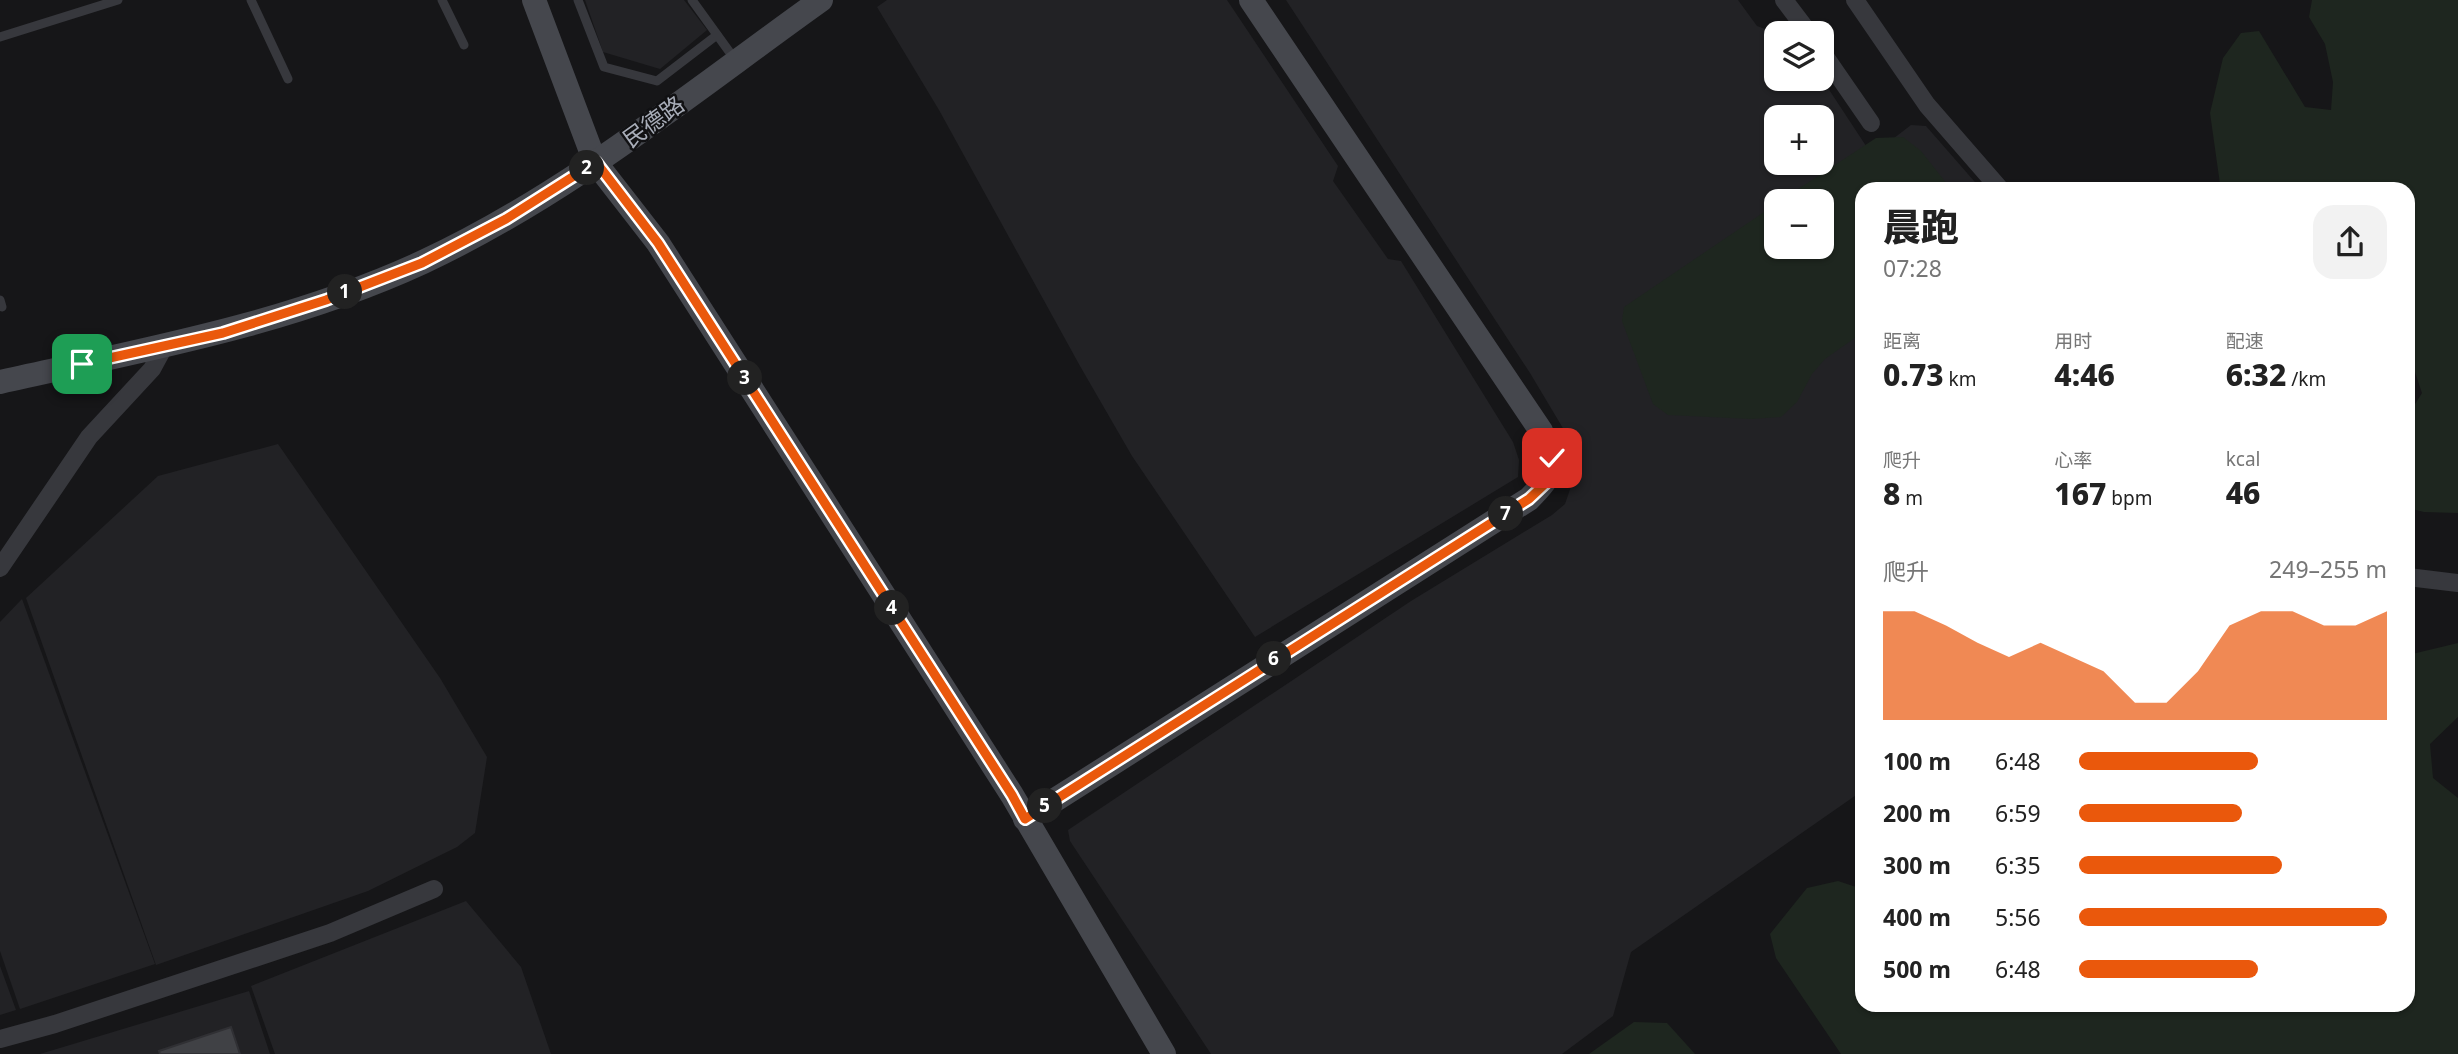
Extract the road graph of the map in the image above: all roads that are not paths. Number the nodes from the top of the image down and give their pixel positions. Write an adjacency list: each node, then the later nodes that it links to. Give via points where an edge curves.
1 (118, 0): 13 (lane)
2 (251, 0): 17 (lane)
3 (442, 0): 14 (lane)
4 (534, 0): 19 (street)
5 (578, 0): 12 (lane, via 604,67 657,81)
6 (692, 0): 12 (lane)
7 (821, 0): 15 (street, 民德路)
8 (1251, 0): 26 (street, via 1541,431 1552,458 1548,481 1529,499)
9 (1784, 0): 11 (street)
10 (1855, 0): 20 (street, via 1927,105)
11 (1800, 21)
12 (717, 35): 15 (lane)
13 (0, 37)
14 (464, 45)
15 (736, 61): 19 (street, 民德路)
16 (1834, 70): 18 (street)
17 (288, 79)
18 (1871, 124)
19 (596, 162): 21 (street, 民德路, via 506,219 422,263 223,333); 26 (street, via 658,243)
20 (1994, 182)
21 (165, 345): 22 (street, 民德路); 23 (street, via 152,369 89,437)
22 (0, 382)
23 (0, 568)
24 (2415, 578): 25 (street)
25 (2458, 583)
26 (1025, 819): 29 (street)
27 (434, 889): 28 (street, via 330,933)
28 (0, 1039)
29 (1164, 1054)

